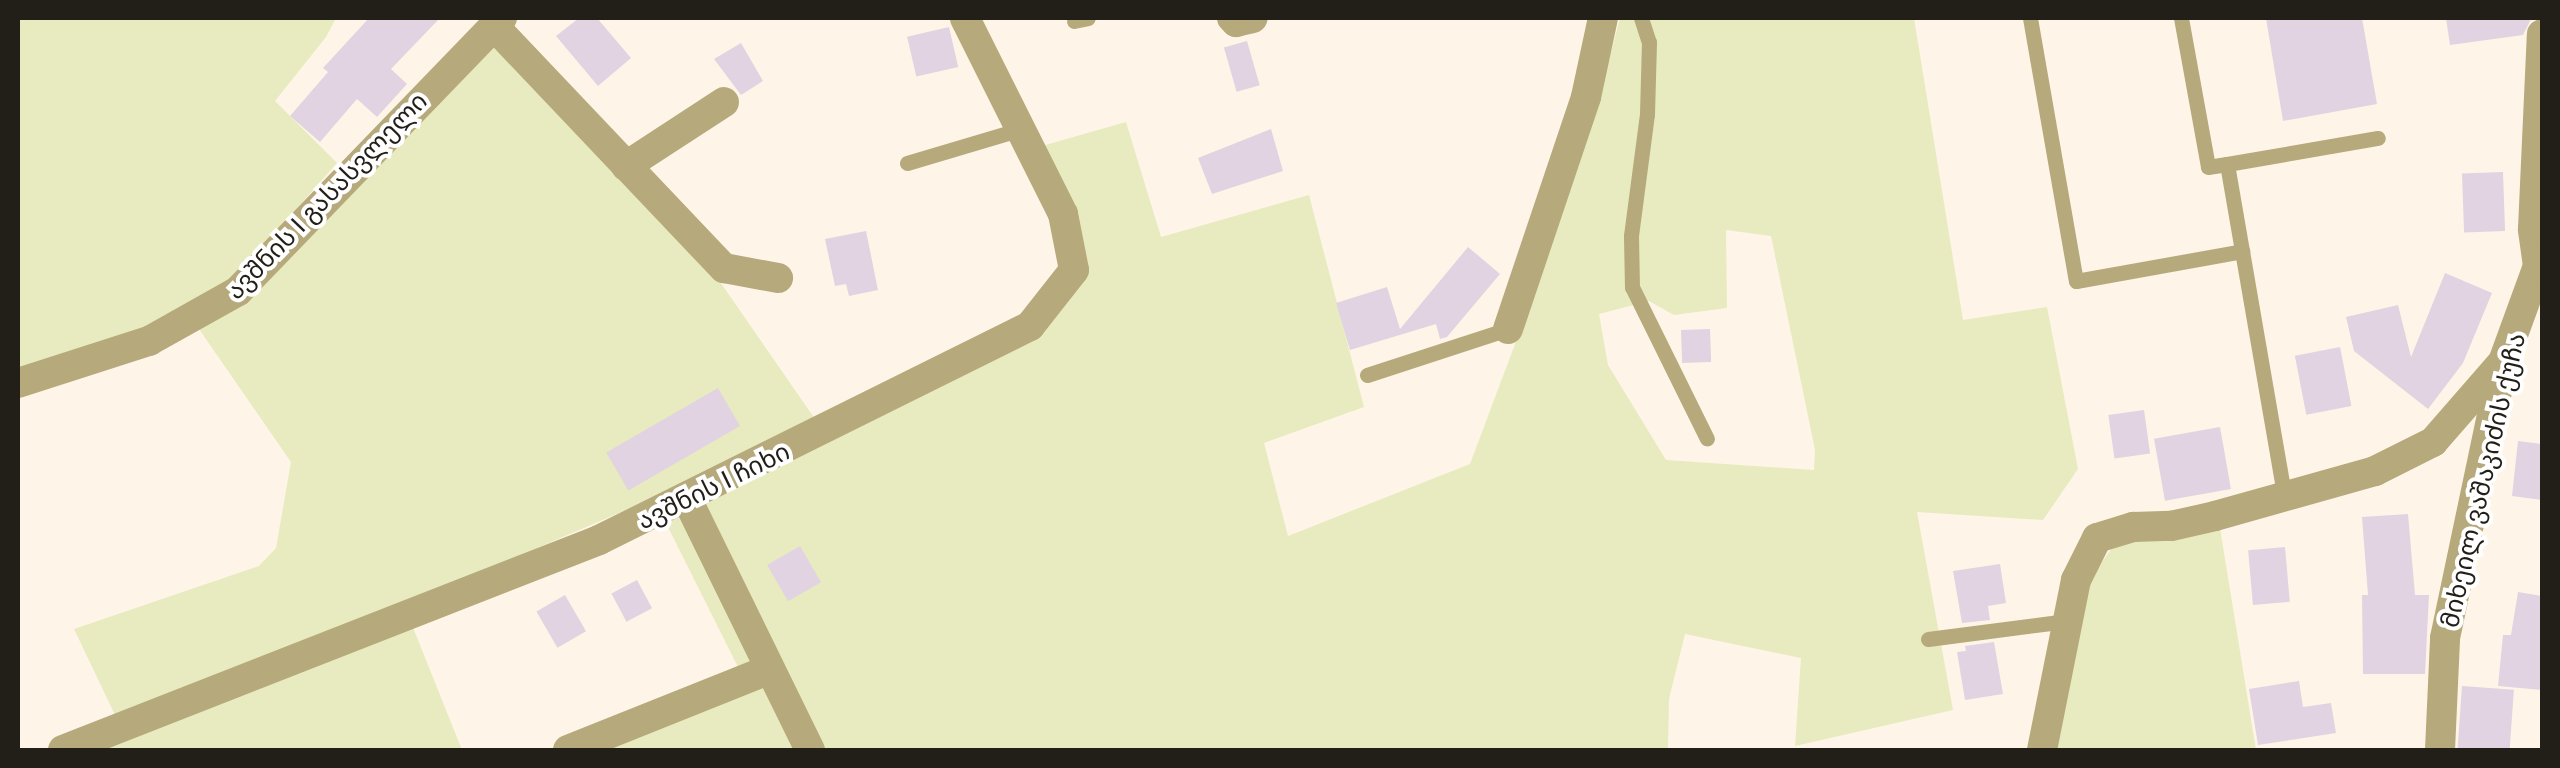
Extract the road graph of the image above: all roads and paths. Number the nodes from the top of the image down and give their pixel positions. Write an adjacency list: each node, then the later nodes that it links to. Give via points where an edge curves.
1 (964, 18): 11 (street, ავშნის I ჩიხი)
2 (1232, 18): 3 (street)
3 (1252, 18)
4 (1603, 18): 19 (street, via 1586,97)
5 (1641, 18): 23 (lane, via 1650,42 1632,286)
6 (2030, 18): 16 (lane, via 2076,281)
7 (2181, 18): 14 (lane, via 2208,168)
8 (498, 22): 15 (street); 22 (street, ავშნის I გასასვლელი, via 238,291 150,341)
9 (2542, 34): 17 (street, მიხეილ ვაშაკიძის ქუჩა, via 2533,229)
10 (724, 102): 15 (street)
11 (1020, 129): 13 (lane); 25 (street, ავშნის I ჩიხი, via 1063,214 1074,270 1030,326)
12 (2378, 138): 14 (lane)
13 (907, 162)
14 (2227, 164): 16 (lane)
15 (626, 166): 18 (street, via 724,268)
16 (2242, 251): 24 (lane)
17 (2540, 264): 20 (street, მიხეილ ვაშაკიძის ქუჩა)
18 (778, 278)
19 (1508, 329): 21 (lane)
20 (2503, 362): 24 (street, via 2433,442 2375,471); 33 (street, მიხეილ ვაშაკიძის ქუჩა, via 2445,638)
21 (1367, 375)
22 (18, 382)
23 (1707, 439)
24 (2284, 494): 26 (street, via 2097,538 2076,580)
25 (686, 498): 28 (street); 29 (street, ავშნის I ჩიხი, via 599,540)
26 (2067, 621): 27 (lane); 32 (street)
27 (1928, 639)
28 (768, 670): 30 (street); 31 (street)
29 (64, 750)
30 (568, 750)
31 (810, 750)
32 (2042, 750)
33 (2440, 750)

